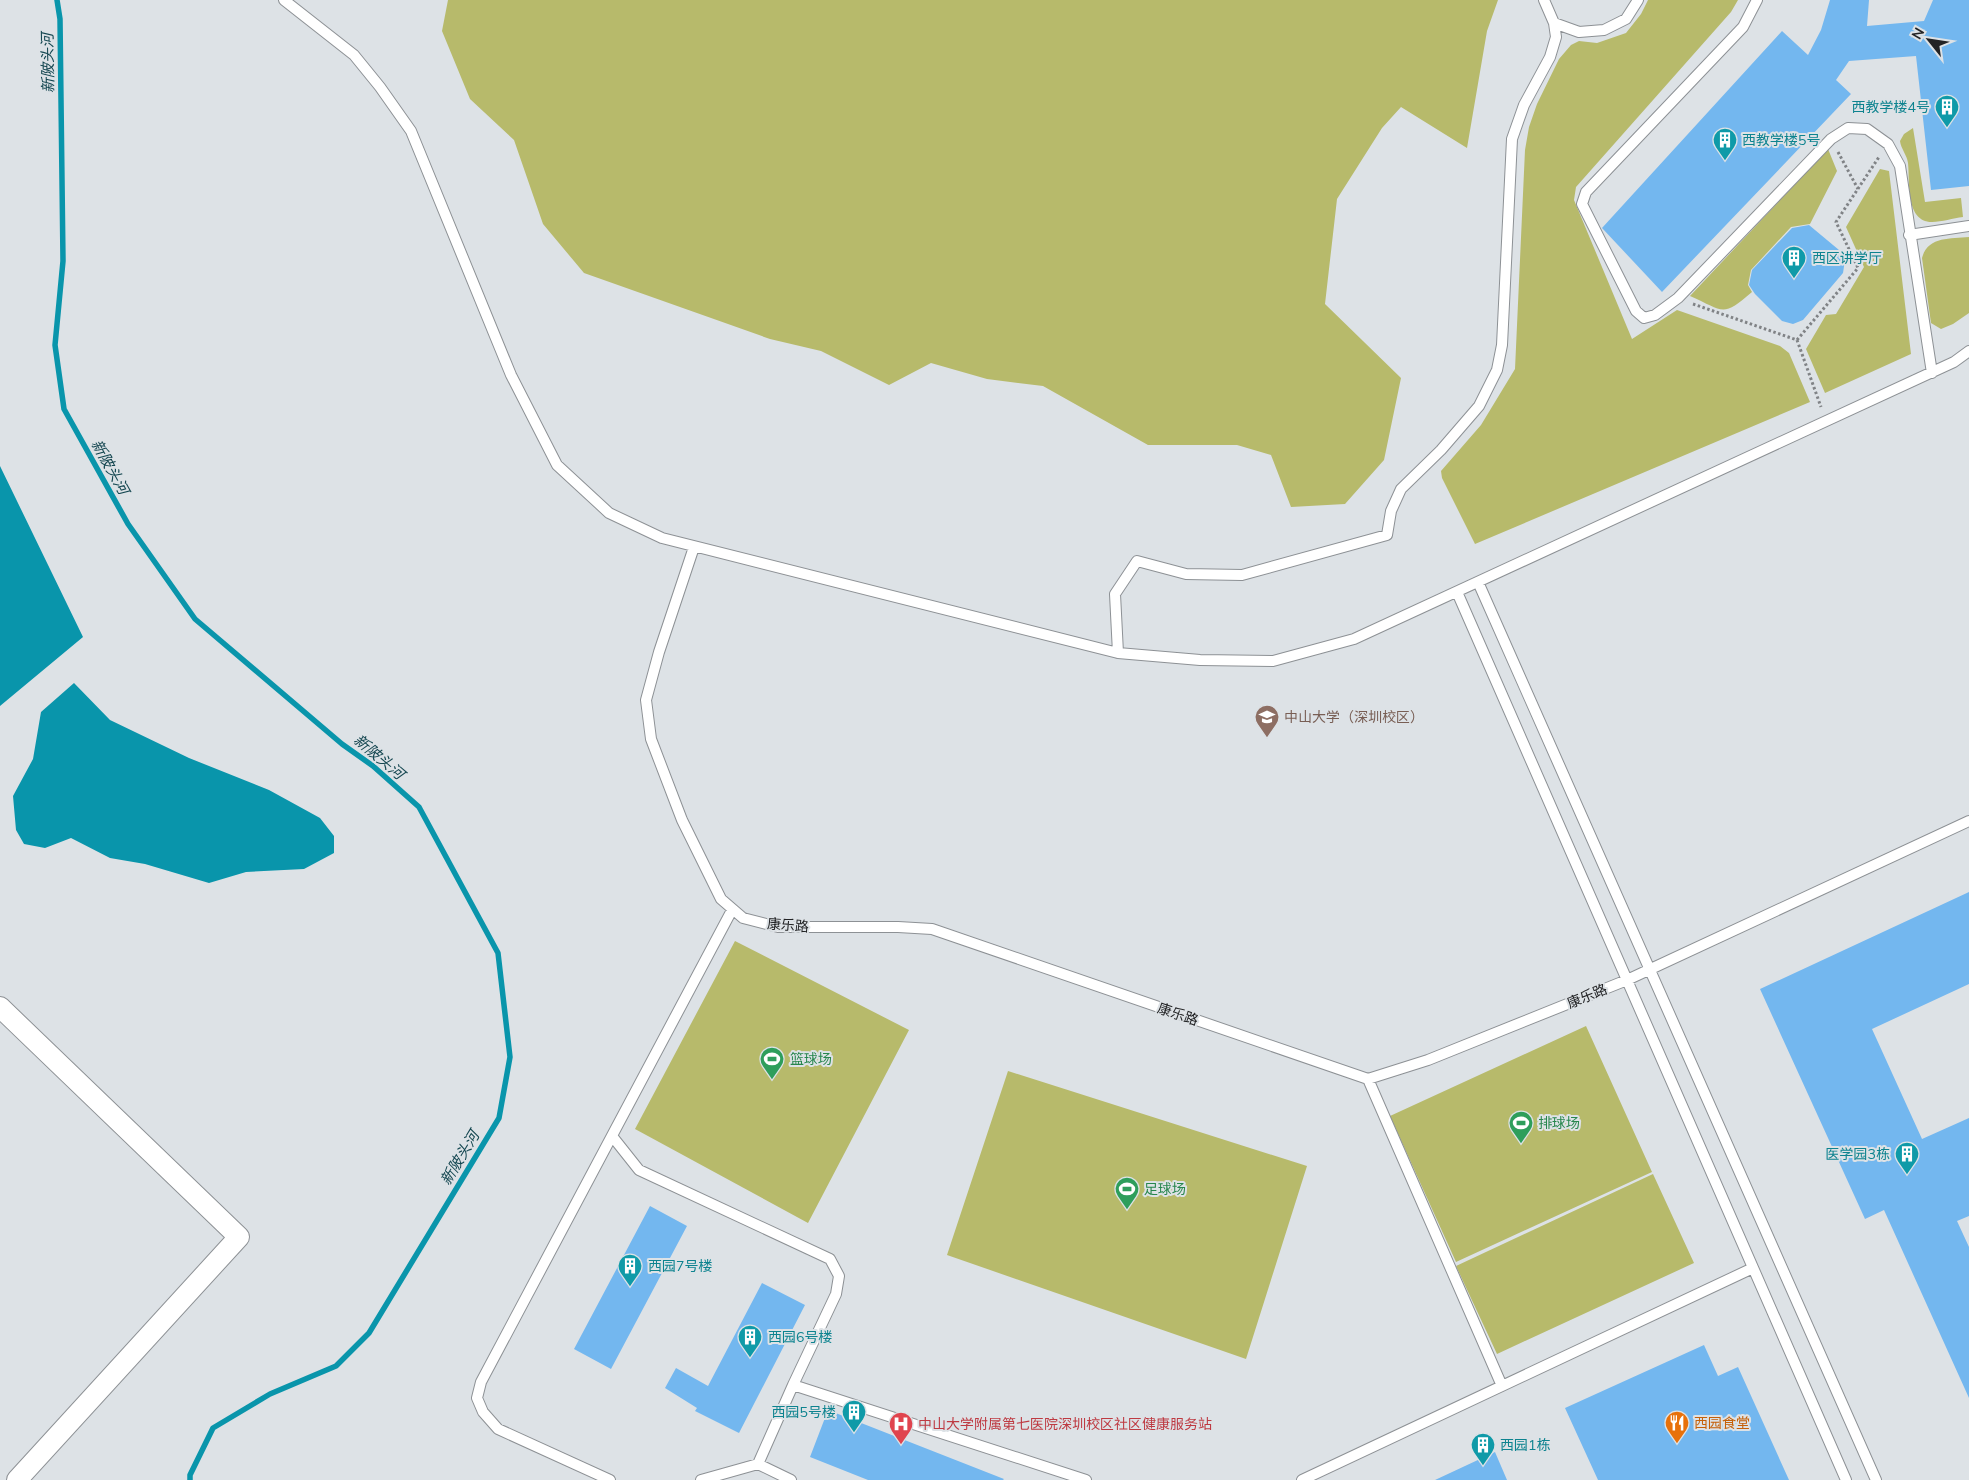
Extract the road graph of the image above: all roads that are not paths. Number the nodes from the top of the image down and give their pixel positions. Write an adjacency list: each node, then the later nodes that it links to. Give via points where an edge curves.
1 (284, 0): 10 (lane, via 354,55 411,131 511,375 557,465 609,513 662,538)
2 (1544, 0): 5 (lane)
3 (1638, 0): 5 (lane, via 1626,19 1604,30 1579,32)
4 (1757, 0): 7 (lane, via 1743,26 1586,192 1582,204 1636,311 1644,318 1655,315 1678,298 1831,139 1848,128 1867,130 1888,144 1900,166)
5 (1554, 24): 13 (lane, via 1556,37 1550,57 1524,105 1512,139 1502,345 1497,370 1480,406 1401,489 1391,512 1387,535 1242,575 1186,574 1137,561 1115,594)
6 (1969, 226): 7 (lane)
7 (1909, 235): 9 (lane)
8 (1969, 351): 9 (lane)
9 (1932, 373): 11 (lane)
10 (694, 546): 13 (lane); 15 (lane, 康乐路, via 646,700 651,739 682,820 721,899)
11 (1478, 582): 12 (lane); 16 (lane)
12 (1457, 592): 13 (lane, via 1354,639 1273,661 1200,660); 17 (lane)
13 (1118, 653)
14 (1969, 821): 16 (lane, 康乐路)
15 (732, 910): 19 (lane, 康乐路, via 743,918 778,927 932,929); 20 (lane)
16 (1650, 969): 17 (lane, 康乐路); 32 (lane)
17 (1627, 980): 19 (lane, 康乐路, via 1428,1060); 21 (lane)
18 (0, 1006): 25 (street, via 240,1237)
19 (1368, 1079): 23 (lane)
20 (612, 1136): 22 (lane, via 639,1170 830,1259 839,1276 836,1294); 26 (lane, via 481,1382 478,1398 483,1412 498,1430)
21 (1753, 1268): 23 (lane); 31 (lane)
22 (792, 1385): 24 (lane); 29 (lane)
23 (1502, 1386): 30 (lane)
24 (758, 1464): 27 (lane); 28 (lane)
25 (17, 1480)
26 (610, 1480)
27 (701, 1480)
28 (791, 1480)
29 (1086, 1480)
30 (1302, 1480)
31 (1846, 1480)
32 (1876, 1480)

